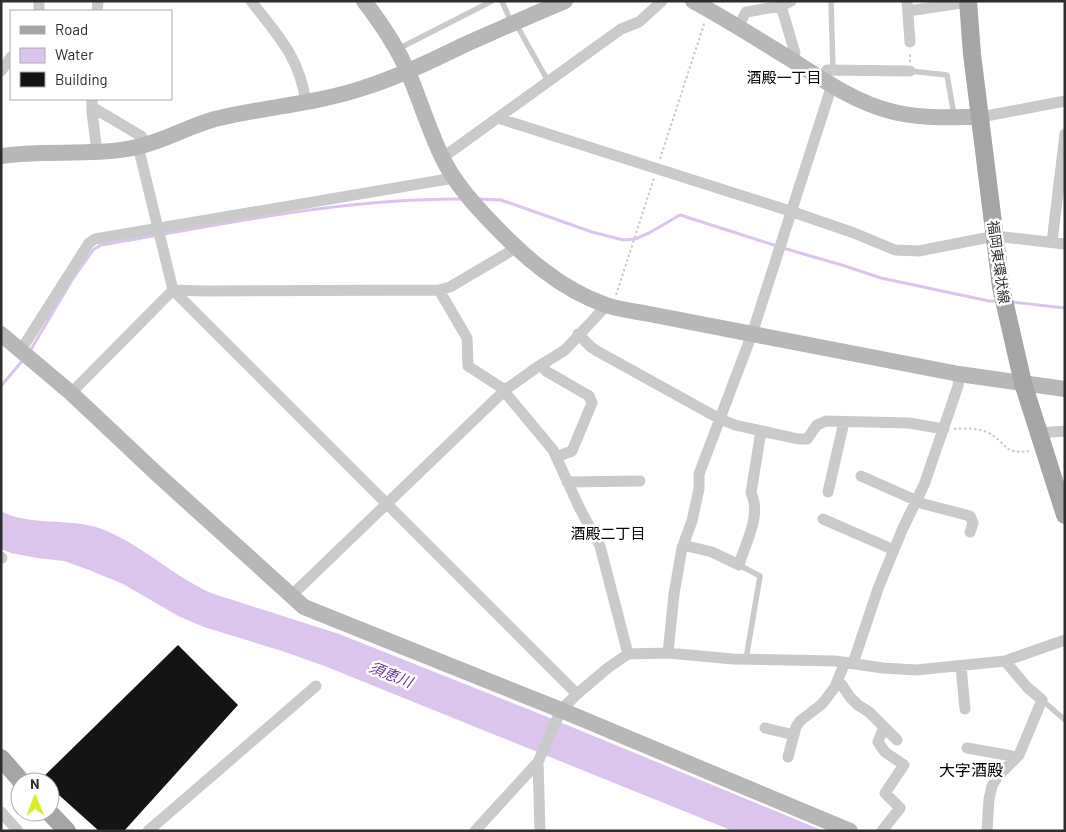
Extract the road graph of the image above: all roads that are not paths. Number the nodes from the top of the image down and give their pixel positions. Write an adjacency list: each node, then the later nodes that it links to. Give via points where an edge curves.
1 (251, 1): 24 (street, via 287,46 299,72)
2 (364, 1): 15 (street)
3 (492, 1): 15 (lane)
4 (502, 1): 12 (lane)
5 (565, 1): 12 (street, via 544,7)
6 (662, 1): 22 (street, via 638,22 621,29)
7 (693, 1): 13 (street)
8 (831, 1): 21 (lane)
9 (968, 2): 11 (street); 27 (main road, 福岡東環状線)
10 (784, 3): 13 (street, via 746,12); 17 (street, via 795,53)
11 (907, 6): 14 (street)
12 (513, 23): 20 (street); 22 (lane)
13 (738, 27): 17 (street)
14 (910, 42)
15 (396, 50): 20 (street)
16 (10, 58): 18 (street)
17 (792, 60): 21 (street)
18 (1, 71)
19 (910, 71): 21 (street); 26 (lane, via 947,76)
20 (408, 72): 24 (street, via 331,98); 33 (street)
21 (829, 78): 26 (street, via 862,101 889,111 912,116); 36 (street)
22 (548, 82): 28 (street)
23 (1065, 101): 27 (street)
24 (306, 102): 30 (street, via 217,119)
25 (92, 103): 30 (street, via 141,136); 31 (street)
26 (954, 117): 27 (street)
27 (981, 117): 38 (main road, 福岡東環状線)
28 (498, 118): 33 (street); 36 (street)
29 (1065, 134): 35 (street)
30 (143, 145): 31 (street); 37 (street)
31 (97, 152): 32 (street)
32 (1, 156)
33 (442, 158): 34 (street)
34 (454, 178): 37 (street); 41 (street, via 469,199)
35 (1062, 179): 39 (street)
36 (790, 211): 38 (street, via 895,250 919,251); 47 (street)
37 (157, 229): 42 (street); 48 (street, via 95,239 90,243)
38 (996, 236): 39 (street); 51 (main road, 福岡東環状線, via 1001,287)
39 (1052, 242): 40 (street)
40 (1065, 244)
41 (516, 248): 43 (street, via 450,287); 44 (street, via 552,277)
42 (173, 290): 43 (street); 54 (street); 67 (street)
43 (439, 290): 53 (street, via 467,338 468,366)
44 (609, 306): 46 (street); 47 (street)
45 (1, 334): 48 (street)
46 (578, 334): 49 (street, via 564,350); 55 (street, via 590,346)
47 (752, 334): 50 (street); 55 (street)
48 (27, 355): 54 (street)
49 (542, 364): 53 (street); 61 (street, via 546,371 589,396 592,403 572,452)
50 (959, 374): 51 (street); 57 (street)
51 (1023, 383): 52 (street); 60 (main road, 福岡東環状線)
52 (1065, 389)
53 (505, 390): 61 (street, via 554,450); 67 (street)
54 (71, 393): 74 (street)
55 (720, 419): 58 (street); 71 (street, via 699,474 700,489)
56 (844, 422): 57 (street, via 909,423); 58 (street, via 817,425 807,439); 65 (street)
57 (944, 429): 66 (street)
58 (761, 431): 73 (street, via 751,493 755,511)
59 (1065, 431): 60 (street)
60 (1041, 441): 68 (main road, 福岡東環状線)
61 (556, 457): 64 (street)
62 (861, 476): 66 (street)
63 (640, 481): 64 (street)
64 (567, 482): 77 (street, via 600,546)
65 (828, 492)
66 (916, 501): 70 (street, via 970,516 973,523); 72 (street)
67 (386, 503): 74 (street); 84 (street)
68 (1065, 515)
69 (823, 519): 72 (street)
70 (970, 532)
71 (683, 545): 73 (street, via 712,552); 76 (street)
72 (894, 550): 80 (street)
73 (739, 566): 78 (lane, via 760,576)
74 (292, 595): 87 (street, via 304,607)
75 (1065, 640): 79 (street)
76 (668, 653): 77 (street); 78 (street)
77 (628, 654): 84 (street)
78 (746, 659): 80 (street)
79 (1006, 661): 81 (street); 85 (street)
80 (849, 663): 81 (street, via 916,670); 82 (street)
81 (961, 666): 86 (street)
82 (837, 682): 89 (street); 91 (street, via 822,704 800,721)
83 (316, 686): 101 (street)
84 (577, 694): 87 (street)
85 (1042, 700): 88 (lane); 97 (street)
86 (965, 709)
87 (559, 714): 96 (street); 104 (street)
88 (1065, 720)
89 (884, 727): 92 (street); 105 (street, via 878,742 904,765 885,793 900,808)
90 (765, 728): 91 (street)
91 (794, 735): 95 (street)
92 (897, 740)
93 (966, 748): 97 (street)
94 (1, 758): 98 (main road)
95 (788, 758)
96 (540, 759): 102 (street); 103 (street)
97 (1015, 759): 106 (street, via 992,786)
98 (13, 772)
99 (1, 812): 100 (street)
100 (18, 831)
101 (148, 831)
102 (475, 831)
103 (540, 831)
104 (850, 831)
105 (882, 831)
106 (987, 831)

